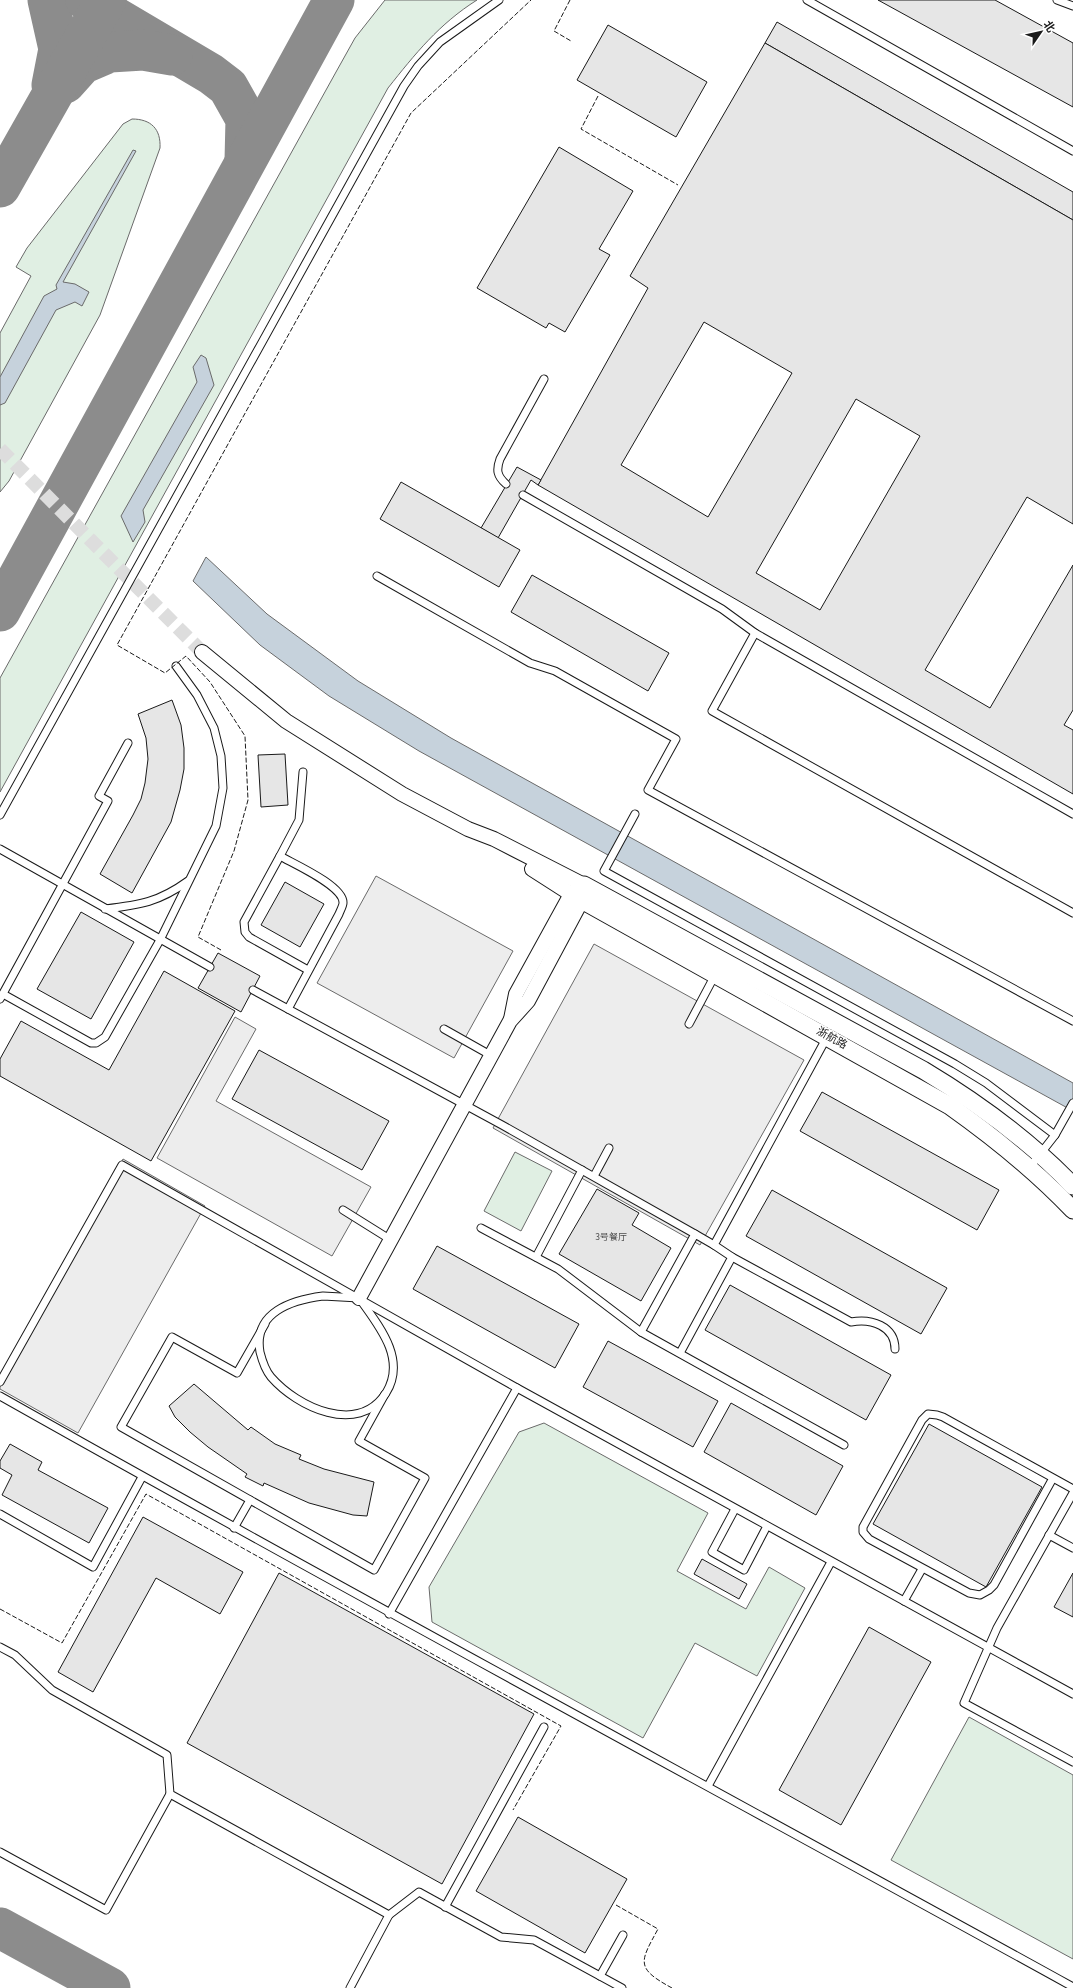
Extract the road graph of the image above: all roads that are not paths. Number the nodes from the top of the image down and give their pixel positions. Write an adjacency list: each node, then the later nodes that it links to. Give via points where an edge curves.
1 (499, 0): 19 (lane, via 440,42 404,86)
2 (807, 0): 7 (lane)
3 (1057, 0): 6 (lane)
4 (1068, 0): 5 (lane)
5 (1073, 3)
6 (1073, 6)
7 (1073, 151)
8 (544, 379): 9 (lane, via 497,467 498,474)
9 (506, 484)
10 (523, 495): 12 (lane, via 722,609)
11 (377, 576): 34 (lane, via 530,663 554,670 676,739 648,790)
12 (755, 633): 18 (lane); 26 (lane, via 712,711)
13 (202, 652): 24 (street, via 286,721 402,794 468,829 494,839)
14 (176, 666): 22 (lane, via 197,695 214,728 221,756 223,788 216,826)
15 (128, 743): 23 (lane, via 99,796 108,801)
16 (303, 772): 21 (lane, via 299,820)
17 (635, 814): 41 (lane, via 604,871 955,1064 991,1087)
18 (1073, 814)
19 (0, 815)
20 (0, 849): 23 (lane)
21 (280, 856): 29 (lane, via 329,883 340,892 343,902); 29 (lane, via 244,922 245,932 249,937)
22 (190, 880): 25 (lane, via 170,894 153,901); 27 (lane)
23 (63, 885): 25 (lane); 32 (lane)
24 (579, 893): 30 (street, 浙航路); 38 (street, via 516,994 510,1021); 43 (street, 浙航路, via 923,1070 965,1095 1005,1124)
25 (105, 909): 27 (lane)
26 (1073, 913)
27 (160, 940): 28 (lane); 32 (lane, via 105,1036 96,1043 91,1043)
28 (210, 967)
29 (308, 970): 33 (lane)
30 (716, 975): 35 (lane); 37 (street, 浙航路)
31 (253, 990): 33 (lane)
32 (1, 996)
33 (288, 1009): 40 (lane)
34 (1073, 1021)
35 (689, 1024)
36 (444, 1028): 38 (lane)
37 (828, 1036): 43 (street, 浙航路, via 950,1106 995,1138); 52 (lane)
38 (492, 1056): 40 (street)
39 (1073, 1103): 41 (lane)
40 (466, 1105): 44 (lane); 51 (street)
41 (1055, 1135): 43 (lane)
42 (609, 1148): 45 (lane)
43 (1035, 1161): 46 (street, 浙航路); 48 (street, 浙航路)
44 (582, 1170): 45 (lane); 53 (lane)
45 (594, 1176): 50 (lane)
46 (1073, 1186)
47 (343, 1210): 51 (lane)
48 (1073, 1210)
49 (481, 1228): 53 (lane)
50 (696, 1234): 52 (lane); 57 (lane)
51 (391, 1240): 55 (street)
52 (714, 1244): 54 (lane)
53 (536, 1257): 57 (lane, via 558,1269)
54 (732, 1257): 58 (lane, via 851,1322 873,1321 882,1326 895,1342); 59 (lane)
55 (359, 1298): 56 (lane, via 306,1298 284,1306 272,1314); 60 (lane, via 122,1165); 61 (lane); 62 (lane, via 384,1337 392,1356 395,1370)
56 (264, 1324): 62 (lane, via 259,1340 262,1358 270,1376 286,1392 323,1412 346,1416 360,1414 373,1407); 69 (lane, via 237,1373 172,1337 121,1427)
57 (641, 1332): 59 (lane)
58 (895, 1349)
59 (680, 1353): 64 (lane)
60 (0, 1382)
61 (517, 1388): 70 (lane); 79 (lane)
62 (385, 1394): 69 (lane, via 359,1441 425,1478 374,1570)
63 (0, 1396): 65 (lane)
64 (844, 1445)
65 (142, 1477): 71 (lane, via 93,1567); 73 (lane)
66 (1053, 1478): 67 (lane); 77 (lane, via 989,1590 980,1595 969,1593); 77 (lane, via 937,1414 928,1414 922,1420 863,1527 863,1532 869,1539)
67 (1073, 1489)
68 (1073, 1493): 74 (lane)
69 (250, 1500): 73 (lane)
70 (735, 1509): 72 (lane); 72 (lane, via 712,1552 744,1570)
71 (0, 1514)
72 (767, 1526): 76 (lane)
73 (234, 1528): 79 (lane)
74 (1049, 1535): 75 (lane); 81 (lane, via 997,1628)
75 (1073, 1548)
76 (831, 1562): 78 (lane); 85 (lane)
77 (922, 1569): 78 (lane)
78 (904, 1601): 81 (lane)
79 (389, 1614): 85 (lane)
80 (0, 1647): 86 (lane, via 15,1655 52,1690 167,1755)
81 (990, 1648): 82 (lane); 84 (lane, via 964,1703)
82 (1073, 1694)
83 (544, 1727): 88 (lane)
84 (1073, 1762)
85 (708, 1786): 92 (lane)
86 (170, 1794): 87 (lane, via 106,1910); 89 (lane)
87 (0, 1852)
88 (445, 1906): 89 (lane, via 419,1892); 91 (lane, via 501,1937 534,1940)
89 (389, 1914): 93 (lane)
90 (623, 1935): 91 (lane)
91 (600, 1976): 94 (lane)
92 (1073, 1987)
93 (350, 1988)
94 (622, 1988)

